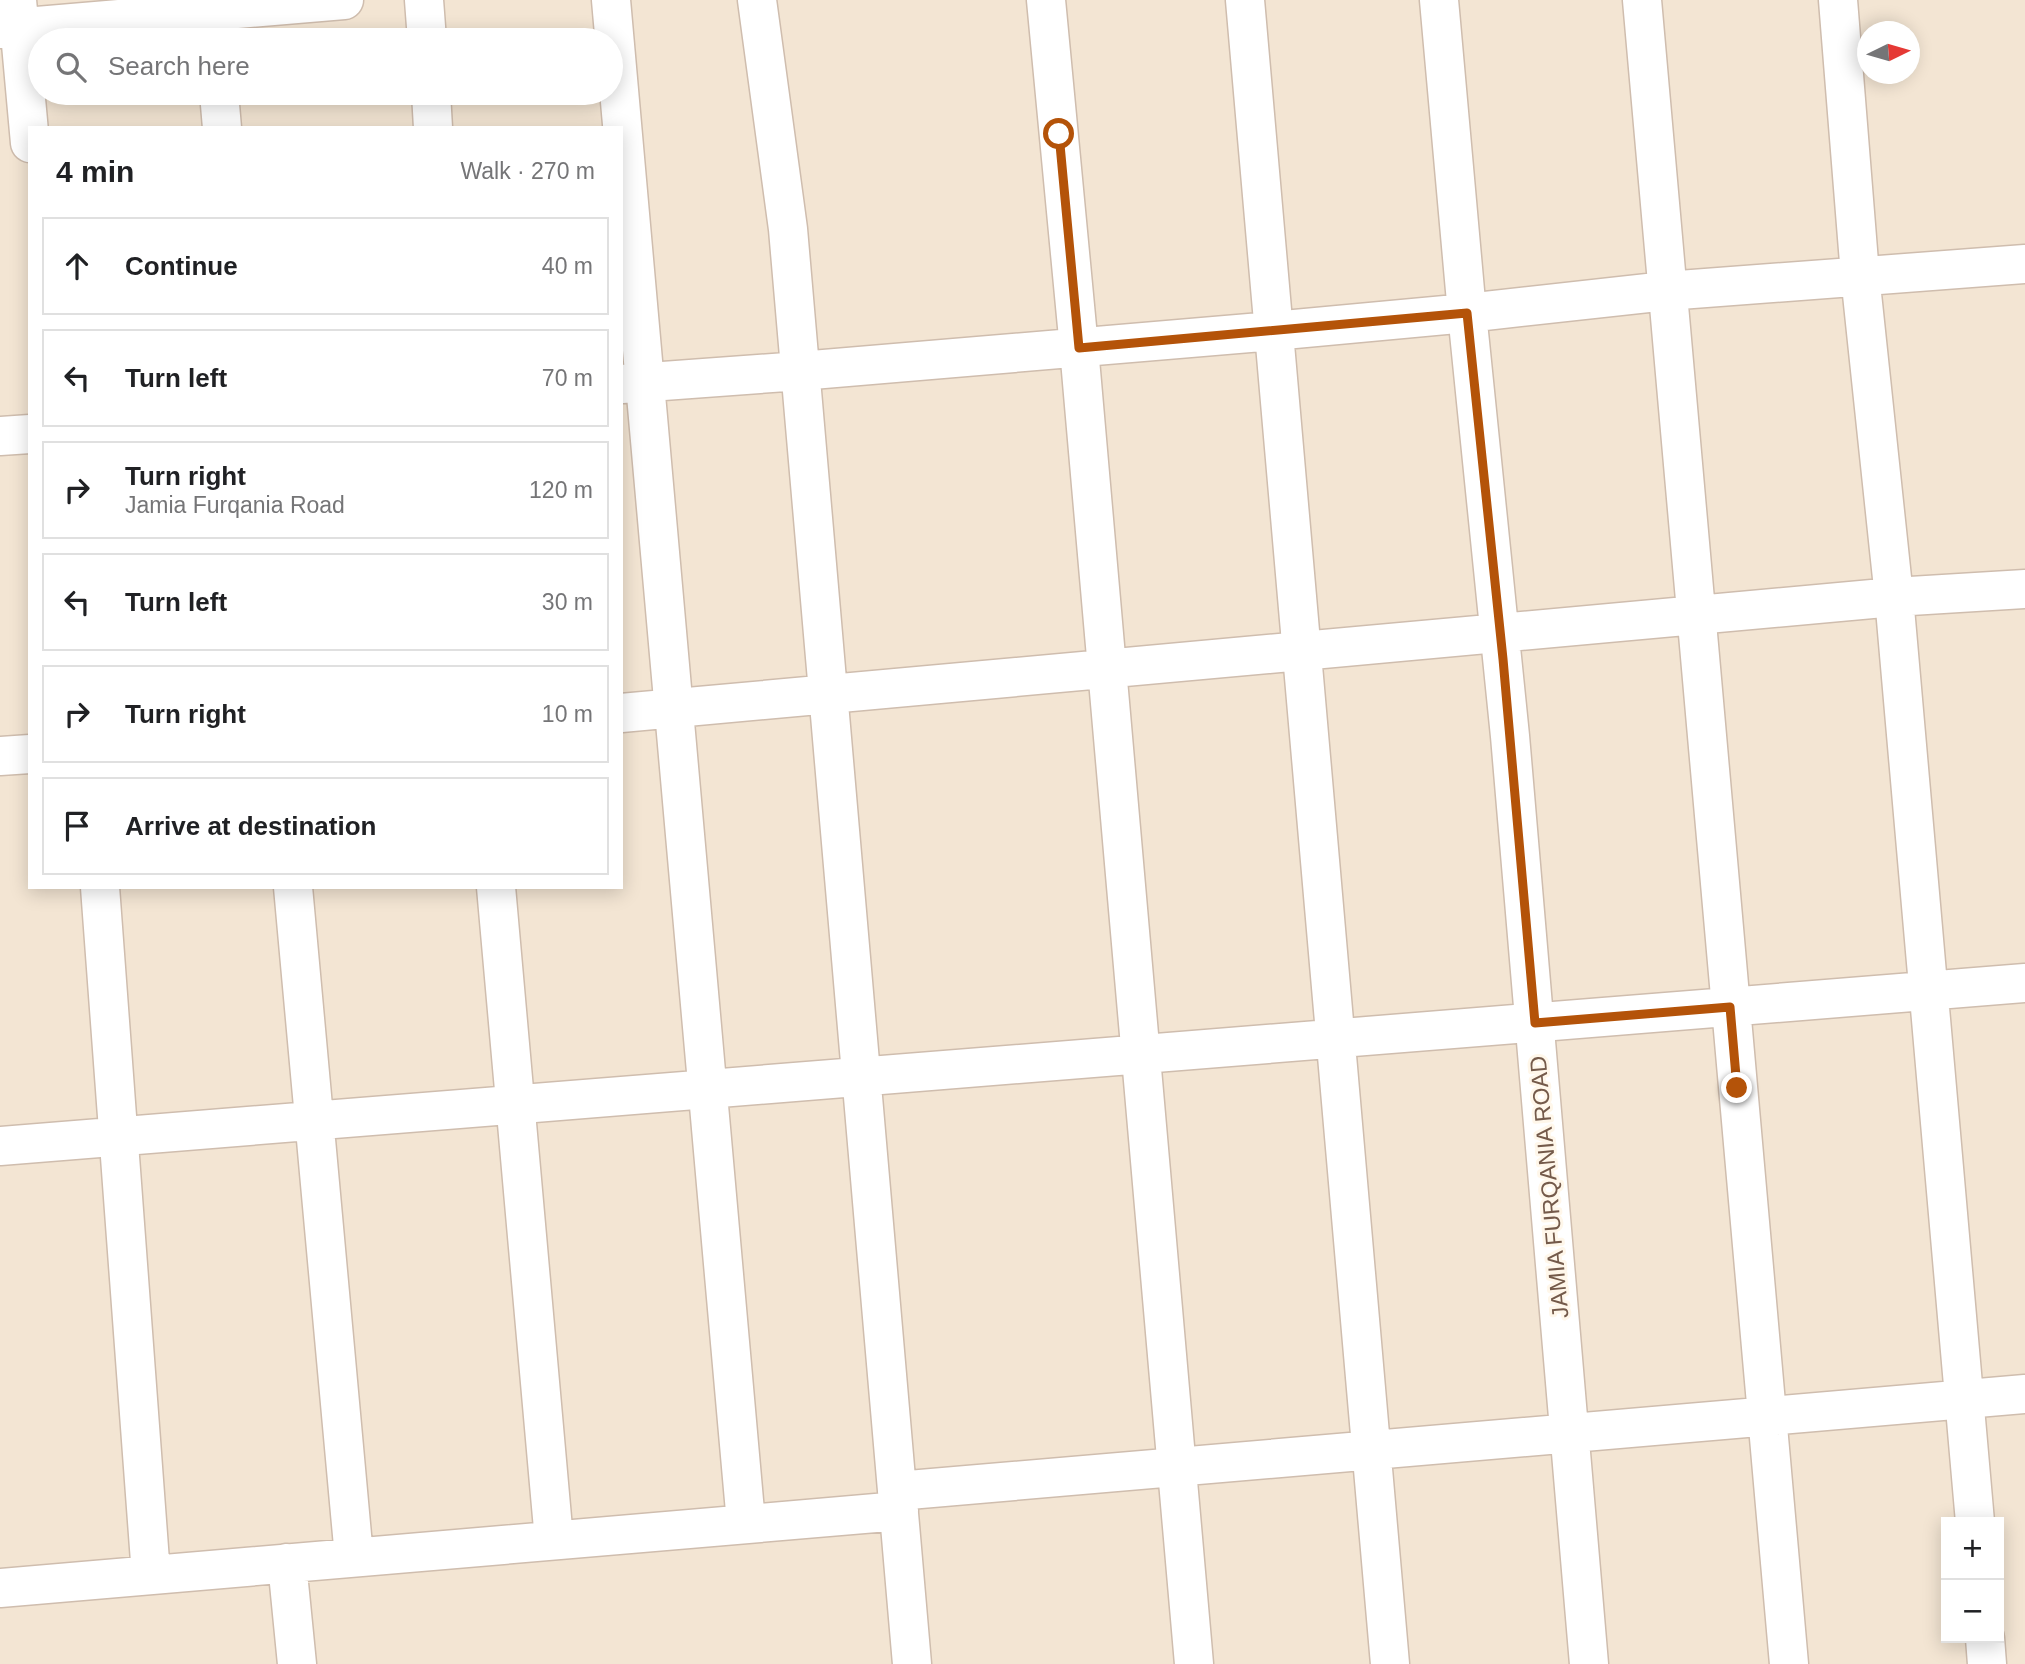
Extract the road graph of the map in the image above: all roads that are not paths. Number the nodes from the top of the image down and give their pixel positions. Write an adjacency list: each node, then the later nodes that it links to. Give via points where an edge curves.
1 (344, 0): 10 (street)
2 (424, 0): 12 (street)
3 (611, 0): 13 (street)
4 (757, 0): 28 (street, via 788,229)
5 (1046, 0): 27 (street)
6 (1245, 0): 26 (street)
7 (1439, 0): 25 (street, JAMIA FURQANIA ROAD)
8 (1642, 0): 24 (street)
9 (1838, 0): 23 (street)
10 (212, 17): 11 (street)
11 (12, 19): 20 (street)
12 (426, 28)
13 (613, 28)
14 (220, 105): 17 (street)
15 (432, 105): 18 (street)
16 (617, 105): 19 (street)
17 (222, 126)
18 (433, 126)
19 (619, 126)
20 (28, 128)
21 (623, 200): 29 (street)
22 (2025, 264): 23 (street)
23 (1860, 275): 24 (street); 33 (street)
24 (1666, 291): 25 (street); 34 (street)
25 (1467, 313): 26 (street); 35 (street, JAMIA FURQANIA ROAD)
26 (1273, 331): 27 (street); 36 (street)
27 (1079, 348): 28 (street); 37 (street)
28 (800, 371): 29 (street); 38 (street)
29 (634, 383): 39 (street)
30 (28, 434): 31 (street)
31 (0, 436)
32 (2025, 589): 33 (street)
33 (1894, 597): 34 (street); 47 (street)
34 (1695, 616): 35 (street); 48 (street)
35 (1500, 633): 36 (street); 49 (street, JAMIA FURQANIA ROAD)
36 (1301, 651): 37 (street); 50 (street)
37 (1107, 669): 38 (street); 51 (street)
38 (828, 693): 39 (street); 52 (street)
39 (675, 708): 40 (street); 53 (street)
40 (623, 713)
41 (28, 754): 42 (street)
42 (0, 757)
43 (100, 889): 56 (street)
44 (293, 889): 55 (street)
45 (496, 889): 54 (street)
46 (2025, 983): 47 (street)
47 (1929, 991): 48 (street); 59 (street)
48 (1730, 1007): 49 (street); 60 (street)
49 (1535, 1023): 50 (street); 61 (street, JAMIA FURQANIA ROAD)
50 (1336, 1039): 51 (street); 62 (street)
51 (1141, 1054): 52 (street); 63 (street)
52 (862, 1077): 53 (street); 64 (street)
53 (708, 1090): 54 (street); 66 (street)
54 (516, 1105): 55 (street); 67 (street)
55 (315, 1121): 56 (street); 68 (street)
56 (120, 1137): 57 (street); 70 (street)
57 (0, 1146)
58 (2025, 1394): 59 (street)
59 (1965, 1399): 60 (street); 65 (street)
60 (1766, 1417): 61 (street); 78 (street)
61 (1570, 1433): 62 (street); 77 (street, JAMIA FURQANIA ROAD)
62 (1372, 1451): 63 (street); 76 (street)
63 (1177, 1467): 64 (street); 75 (street)
64 (898, 1501): 66 (street); 74 (street)
65 (1975, 1517)
66 (746, 1523): 67 (street)
67 (554, 1540): 68 (street)
68 (354, 1557): 69 (street)
69 (287, 1563): 70 (street); 73 (street)
70 (151, 1575): 71 (street)
71 (0, 1588)
72 (1985, 1643): 79 (street)
73 (297, 1664)
74 (912, 1664)
75 (1194, 1664)
76 (1390, 1664)
77 (1589, 1664)
78 (1788, 1664)
79 (1987, 1664)

